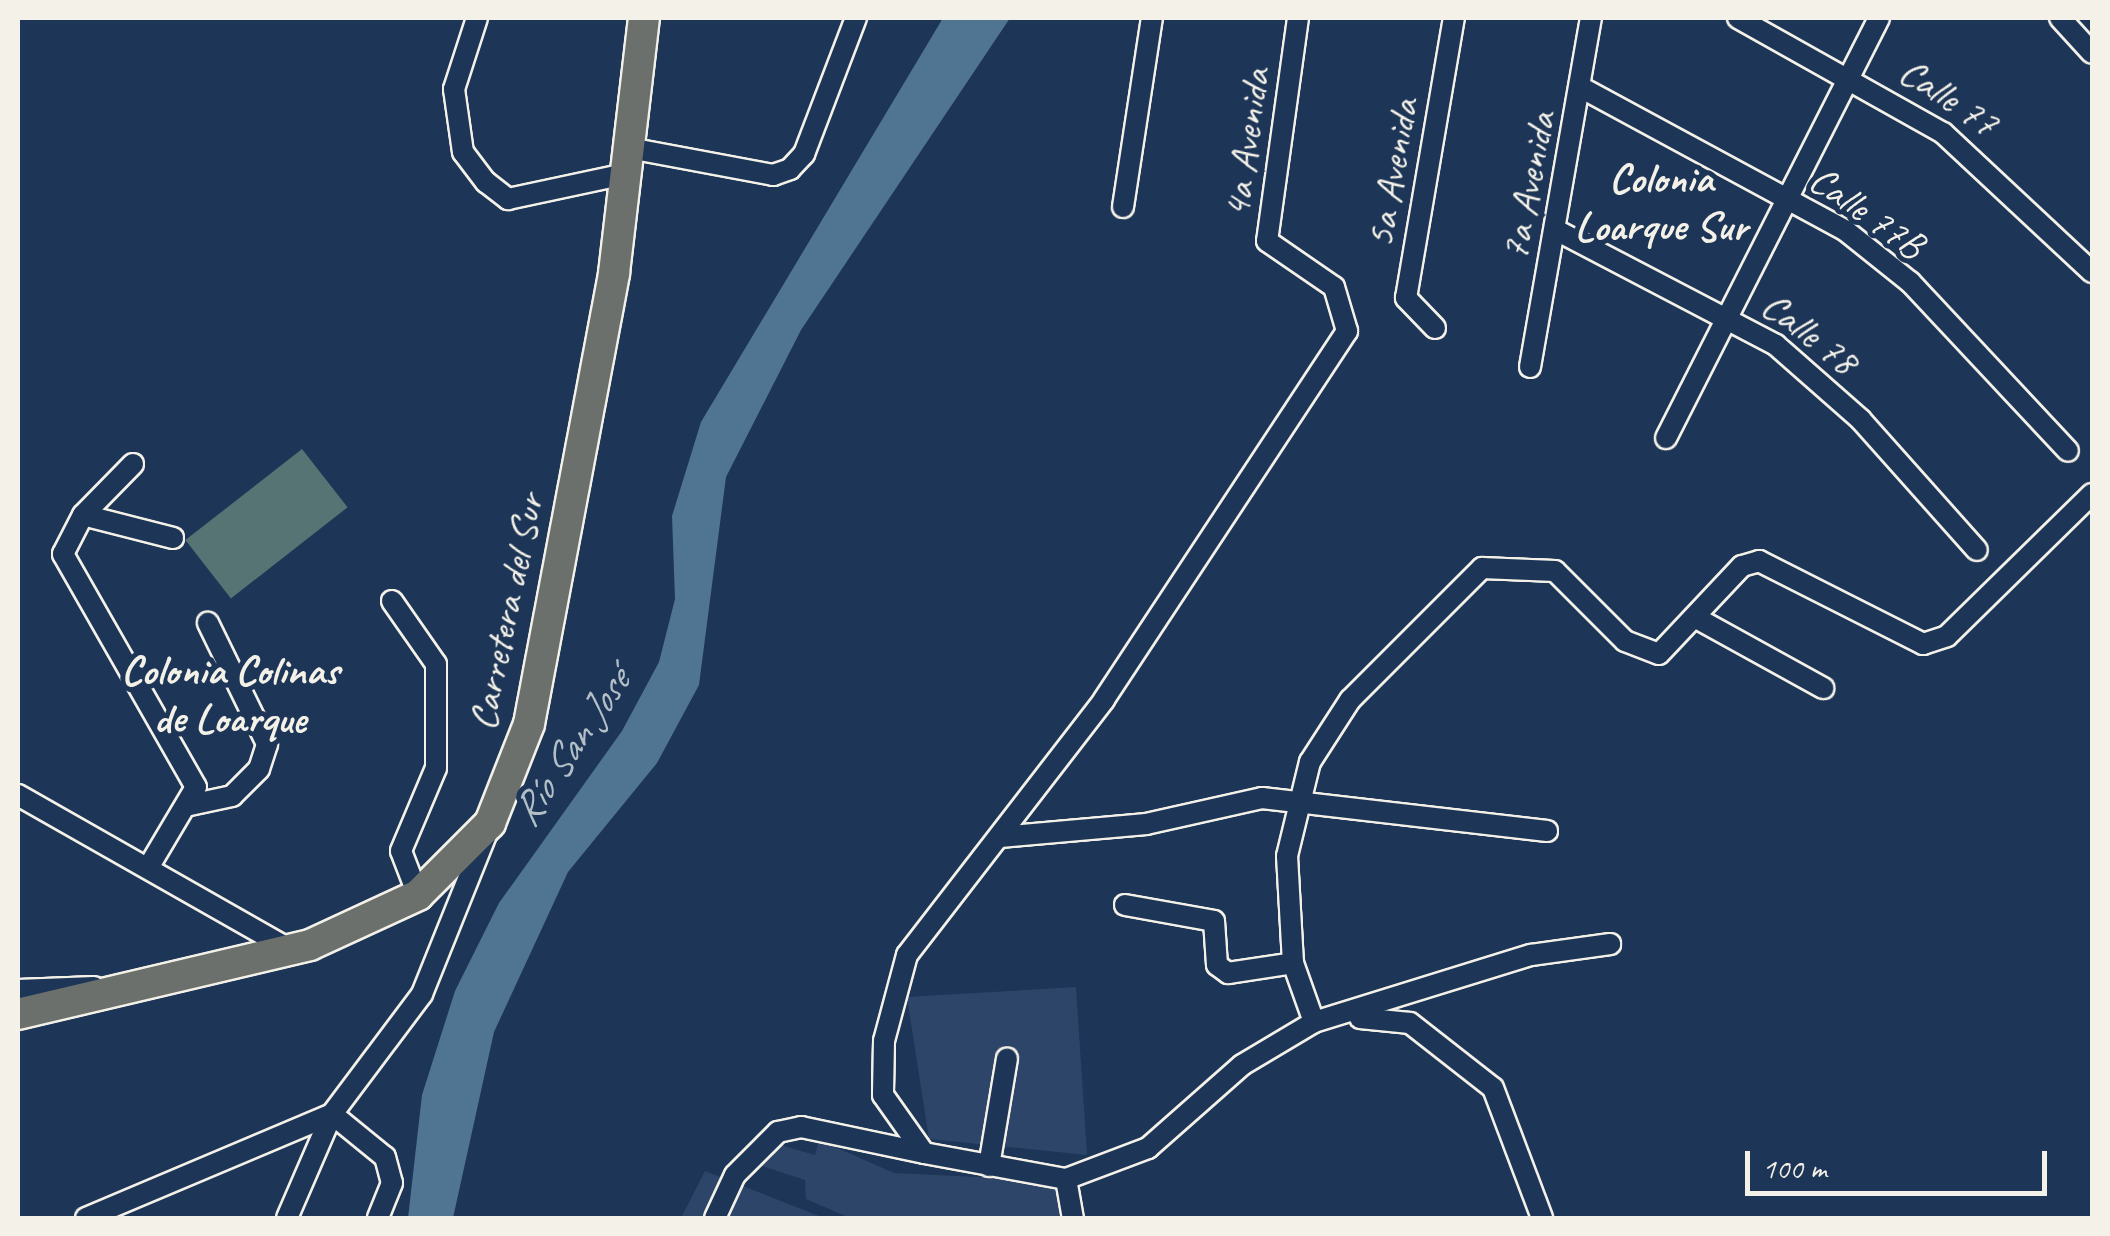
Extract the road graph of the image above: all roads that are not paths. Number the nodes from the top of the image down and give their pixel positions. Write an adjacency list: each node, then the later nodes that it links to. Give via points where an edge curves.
1 (477, 18): 14 (street, via 454,89 464,152 486,182 508,198)
2 (644, 18): 14 (highway, Carretera del Sur)
3 (856, 18): 14 (street, via 804,154 790,169 773,175)
4 (1152, 18): 16 (street)
5 (1298, 18): 38 (street, 4a Avenida, via 1267,241 1344,299 1347,331 1251,466 1104,700)
6 (1454, 18): 20 (street, 5a Avenida, via 1406,298)
7 (1591, 18): 13 (street, 7a Avenida)
8 (1738, 18): 12 (street, Calle 77)
9 (1880, 18): 12 (street)
10 (2060, 18): 11 (street)
11 (2092, 52)
12 (1854, 76): 15 (street); 18 (street, Calle 77, via 1987,165)
13 (1582, 88): 15 (street, Calle 77B); 17 (street, 7a Avenida)
14 (627, 161): 36 (highway, Carretera del Sur, via 530,724)
15 (1791, 199): 19 (street); 23 (street, Calle 77B, via 1910,282)
16 (1124, 207)
17 (1556, 230): 19 (street, Calle 78); 21 (street, 7a Avenida)
18 (2092, 272)
19 (1728, 314): 22 (street); 28 (street, Calle 78, via 1818,378)
20 (1436, 328)
21 (1530, 367)
22 (1666, 438)
23 (2068, 451)
24 (133, 464): 26 (street)
25 (2092, 494): 30 (street, via 1947,636 1910,642 1759,561 1742,566)
26 (83, 515): 27 (street); 35 (street, via 65,546 66,571 196,787)
27 (173, 538)
28 (1978, 550)
29 (392, 601): 40 (street, via 436,664 436,768 401,850)
30 (1700, 620): 32 (street); 34 (street, via 1659,654 1639,651 1555,572 1482,568 1350,700 1310,762)
31 (208, 623): 35 (street, via 267,744 259,769 232,796)
32 (1823, 688)
33 (18, 795): 39 (street)
34 (1298, 802): 37 (street); 38 (street, via 1262,798 1146,824); 44 (street, via 1288,856)
35 (190, 806): 39 (street)
36 (490, 823): 40 (highway, Carretera del Sur); 51 (street, via 422,994)
37 (1547, 831)
38 (1000, 837): 52 (street, via 907,955 884,1042 882,1095)
39 (148, 868): 43 (street)
40 (418, 894): 43 (highway, Carretera del Sur)
41 (1125, 905): 44 (street, via 1214,920 1216,965 1228,973)
42 (1610, 944): 48 (street, via 1531,955)
43 (291, 950): 45 (highway, Carretera del Sur)
44 (1293, 963): 49 (street)
45 (121, 988): 46 (street); 47 (highway, Carretera del Sur)
46 (18, 990)
47 (18, 1014)
48 (1343, 1017): 49 (street); 60 (street, via 1410,1023 1492,1088)
49 (1314, 1022): 54 (street, via 1242,1066 1148,1148)
50 (1007, 1058): 53 (street)
51 (332, 1114): 55 (street); 56 (street); 57 (street, via 385,1156 392,1184)
52 (924, 1153): 53 (street); 58 (street, via 801,1127 778,1132 735,1175)
53 (989, 1166): 54 (street)
54 (1066, 1179): 59 (street)
55 (86, 1218)
56 (287, 1218)
57 (378, 1218)
58 (716, 1218)
59 (1073, 1218)
60 (1542, 1218)

